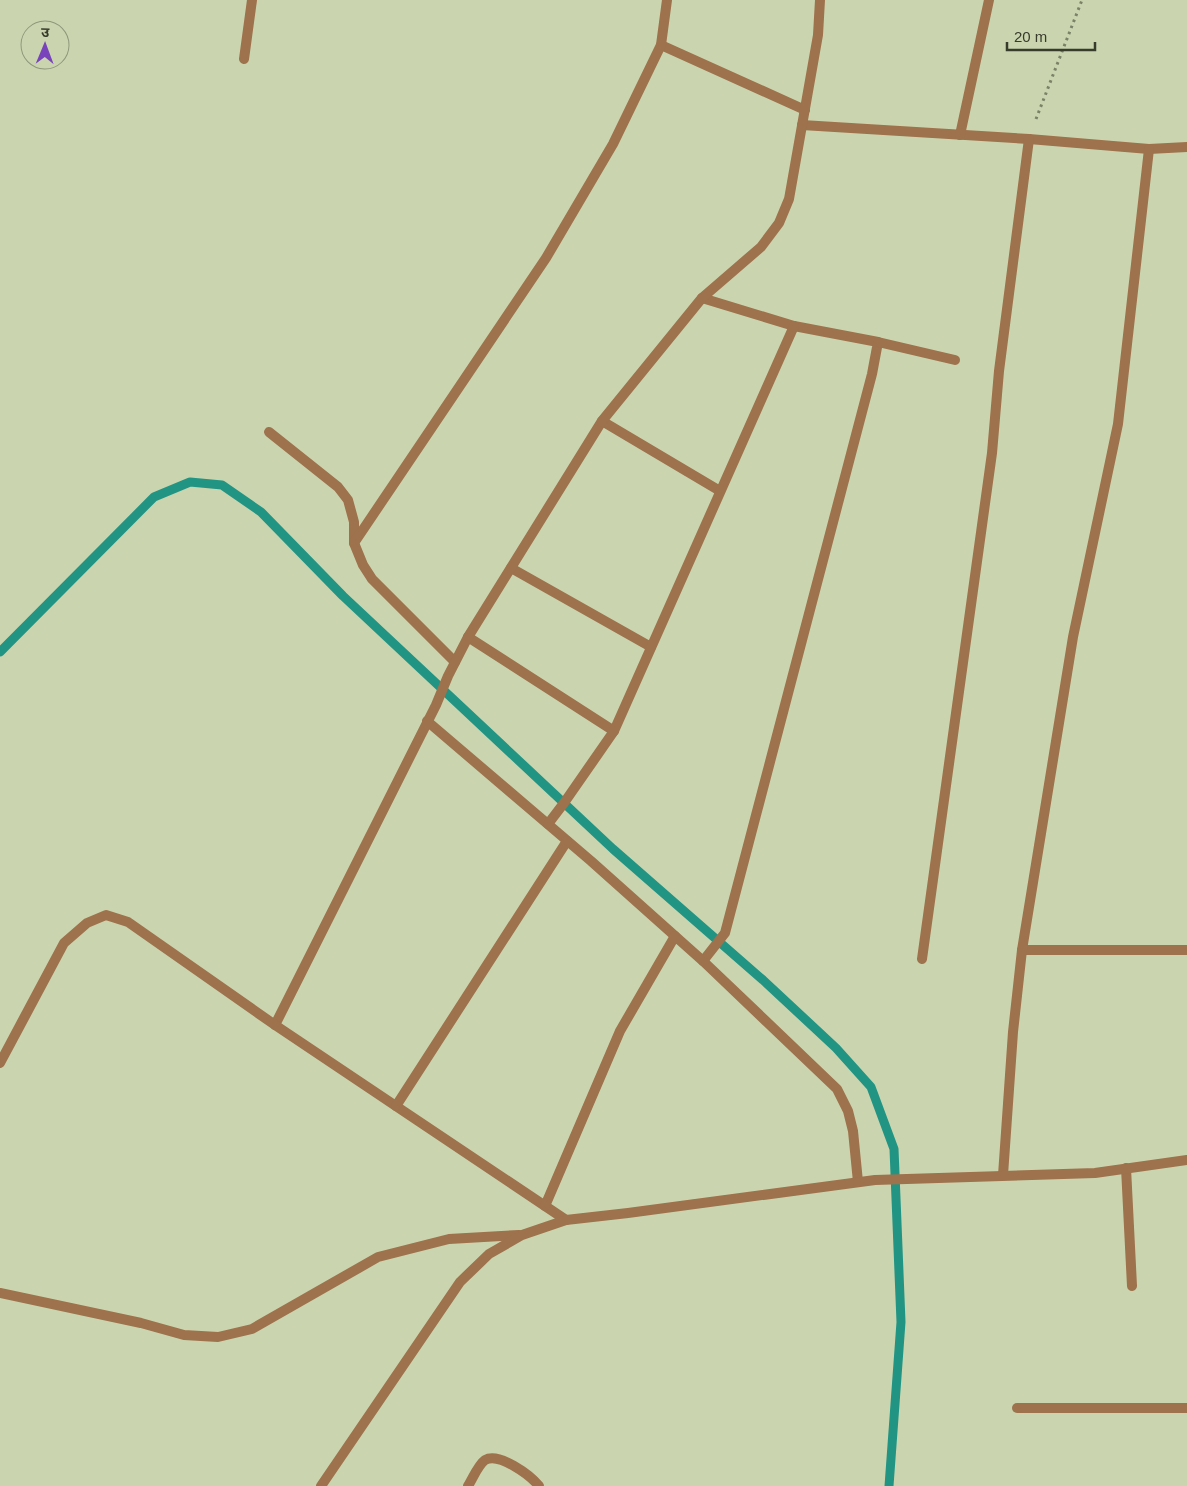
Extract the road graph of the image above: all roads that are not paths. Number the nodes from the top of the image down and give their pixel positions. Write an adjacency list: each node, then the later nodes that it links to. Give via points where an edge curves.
1 (252, 0): 6 (street)
2 (667, 0): 5 (street)
3 (820, 0): 7 (street, via 818,34)
4 (989, 0): 9 (street)
5 (661, 45): 7 (street); 20 (street, via 613,144 546,258)
6 (244, 59)
7 (805, 110): 8 (street)
8 (802, 125): 9 (street); 13 (street, via 789,199 779,223 761,247)
9 (960, 135): 10 (street)
10 (1025, 139): 12 (street); 33 (street, via 992,453)
11 (1187, 146): 12 (street)
12 (1149, 149): 30 (street, via 1118,424 1073,637)
13 (702, 298): 14 (street); 17 (street)
14 (794, 326): 15 (street); 19 (street)
15 (878, 342): 16 (street); 32 (street, via 726,933)
16 (954, 360)
17 (602, 421): 19 (street); 21 (street)
18 (269, 432): 20 (street, via 338,487 348,500 354,522)
19 (720, 491): 23 (street)
20 (354, 543): 24 (street, via 372,578)
21 (511, 568): 22 (street); 23 (street)
22 (468, 637): 24 (street); 26 (street)
23 (651, 647): 26 (street)
24 (455, 662): 25 (street)
25 (427, 721): 27 (street); 34 (street)
26 (614, 731): 27 (street)
27 (548, 824): 28 (street)
28 (567, 841): 29 (street); 36 (street)
29 (675, 936): 32 (street); 41 (street, via 620,1031)
30 (1022, 950): 31 (street); 39 (street)
31 (1187, 950)
32 (706, 957): 40 (street, via 837,1090 848,1111 853,1132)
33 (922, 959)
34 (275, 1025): 35 (street, via 128,922 106,915 87,923 64,943); 36 (street)
35 (0, 1063)
36 (396, 1106): 41 (street)
37 (1187, 1160): 38 (street)
38 (1126, 1168): 39 (street); 44 (street)
39 (1003, 1175): 40 (street)
40 (858, 1182): 42 (street)
41 (545, 1206): 42 (street)
42 (566, 1220): 43 (street)
43 (522, 1235): 45 (street, via 449,1239 378,1258 252,1330 218,1337 184,1335); 48 (street, via 489,1254 460,1282)
44 (1132, 1286)
45 (0, 1293)
46 (1018, 1408): 47 (street)
47 (1187, 1408)
48 (321, 1486)
49 (468, 1486): 50 (street, via 484,1460 492,1458 503,1460)
50 (539, 1486)

